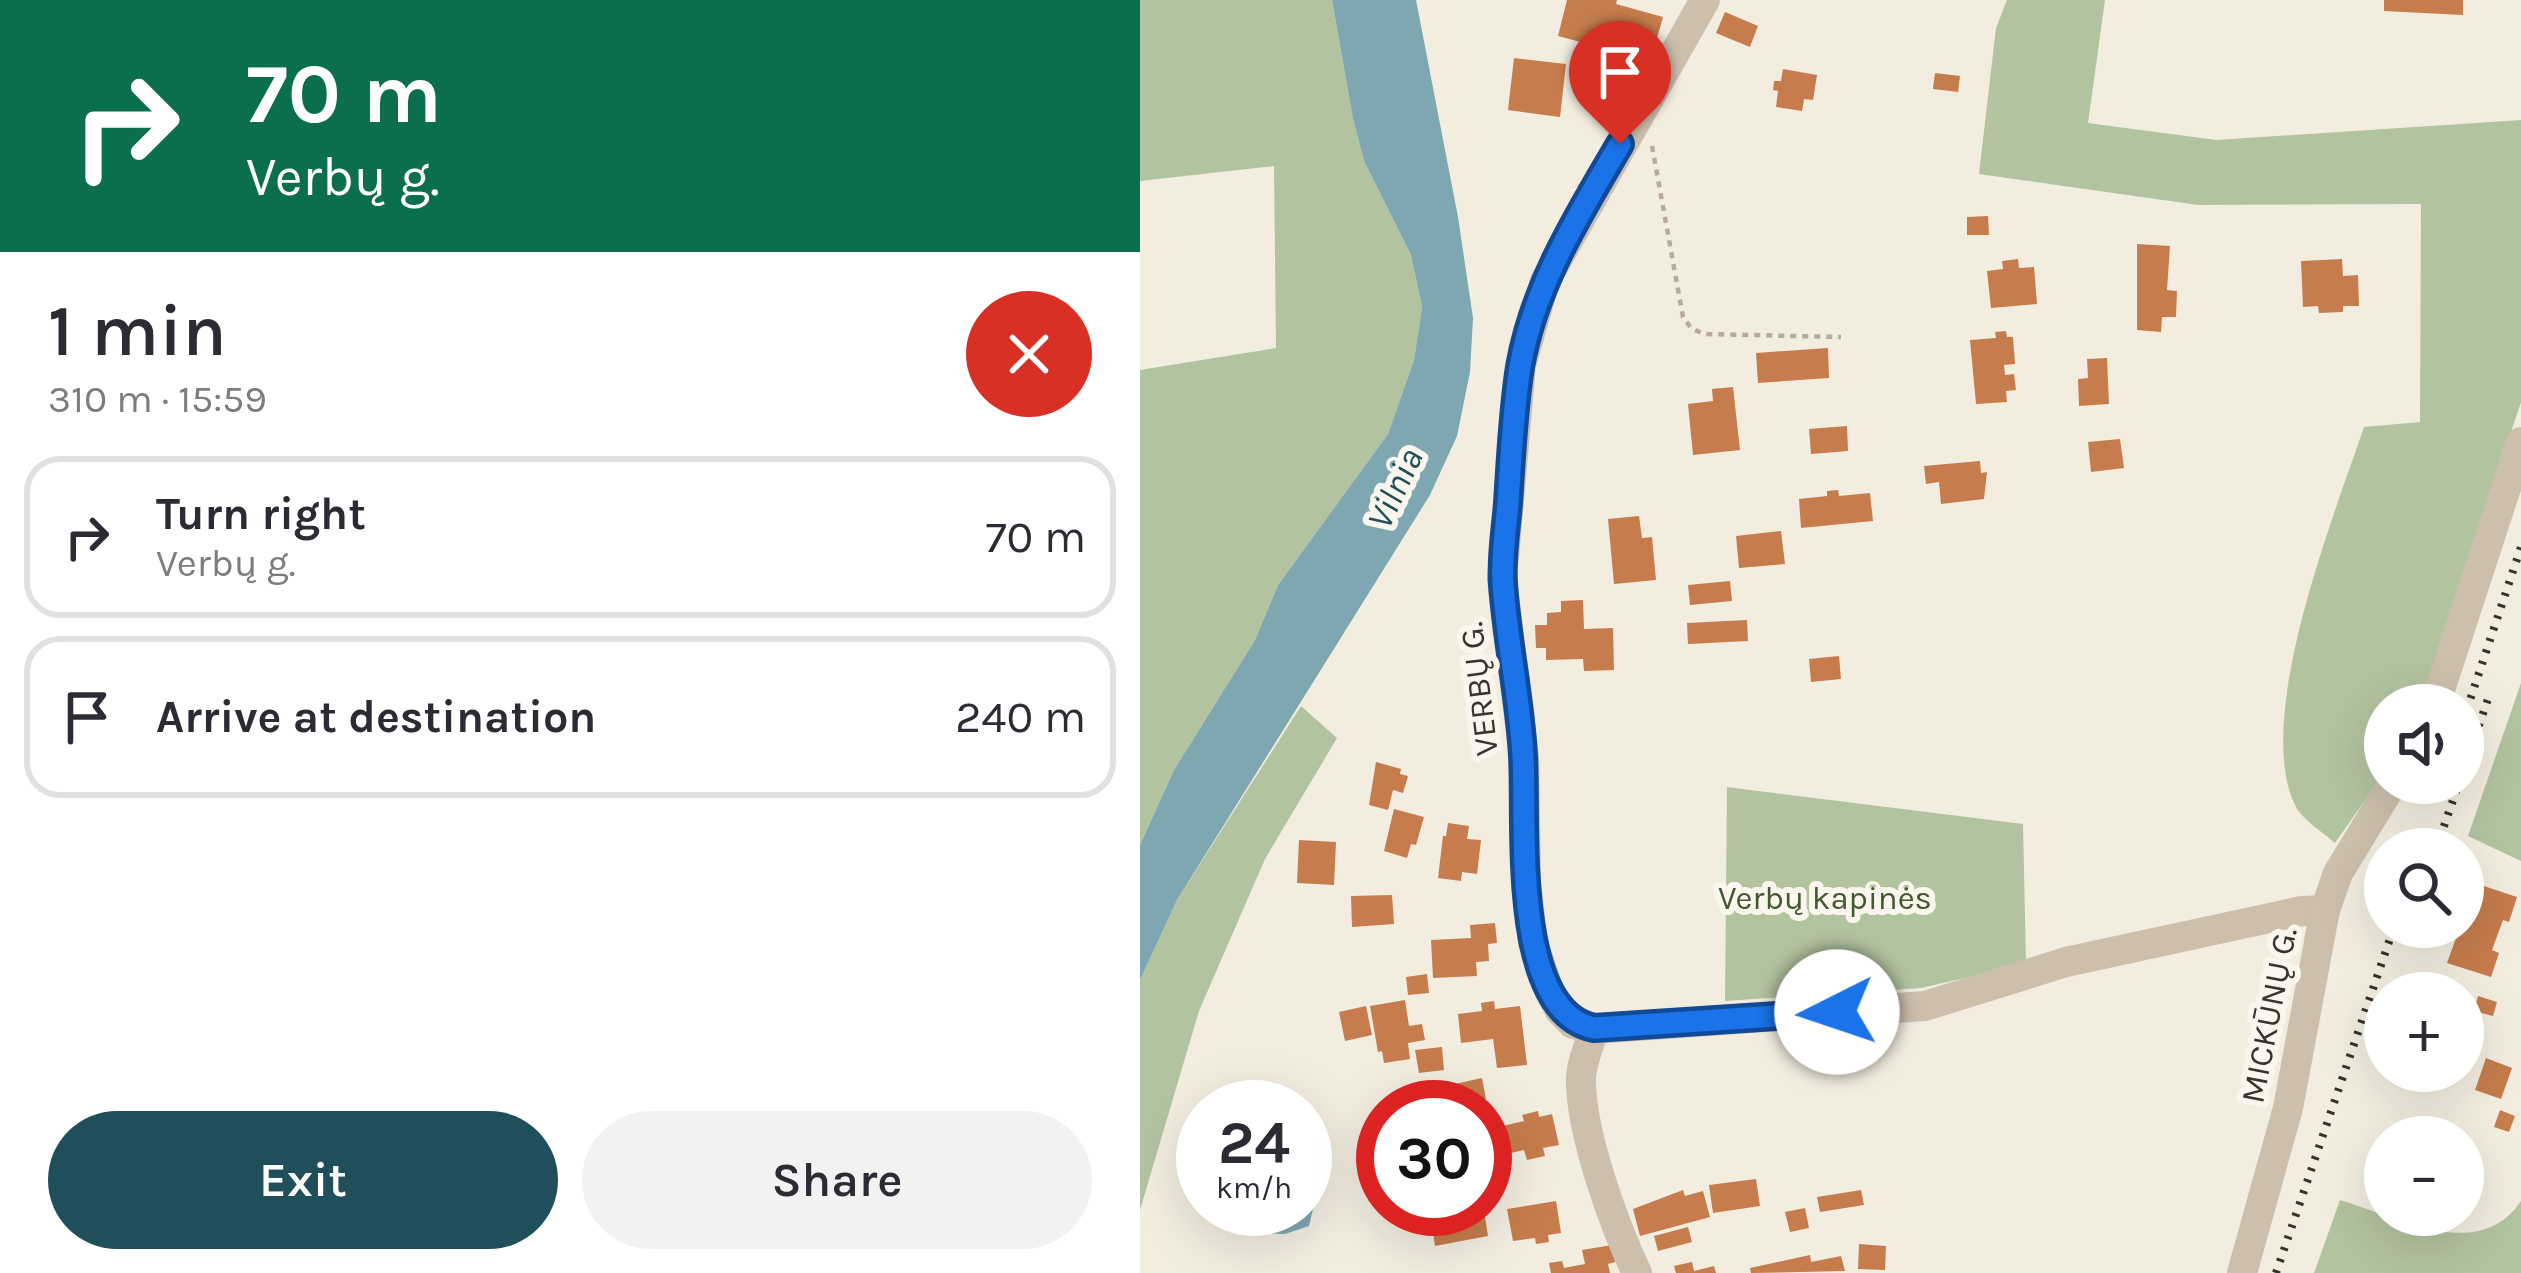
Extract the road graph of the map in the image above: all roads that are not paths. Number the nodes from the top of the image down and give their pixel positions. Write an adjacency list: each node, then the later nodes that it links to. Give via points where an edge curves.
1 (1705, 0): 6 (street, VERBŲ G., via 1545,280 1520,365 1502,579 1523,757 1526,883 1533,943 1560,1011)
2 (2521, 442): 3 (street)
3 (2442, 684)
4 (2380, 804): 5 (street, MICKŪNŲ G.)
5 (2325, 910): 6 (street, via 2066,962 1925,1006); 8 (street, MICKŪNŲ G., via 2288,1108)
6 (1594, 1028): 7 (street, via 1580,1078 1584,1114)
7 (1637, 1273)
8 (2242, 1273)

